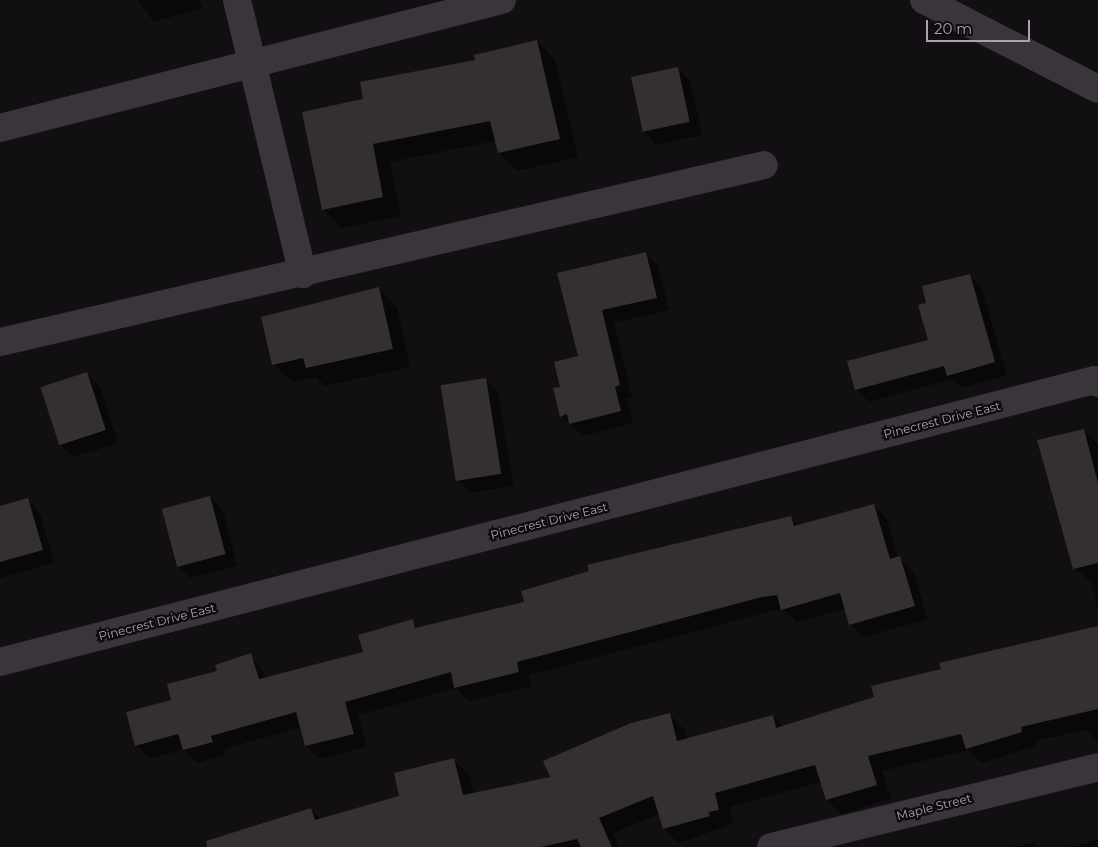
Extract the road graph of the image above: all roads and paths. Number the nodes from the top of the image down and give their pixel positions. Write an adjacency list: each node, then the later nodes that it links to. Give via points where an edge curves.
1 (237, 0): 4 (street)
2 (502, 0): 4 (street)
3 (924, 0): 5 (street)
4 (253, 66): 6 (street); 8 (street)
5 (1098, 89)
6 (0, 128)
7 (764, 165): 8 (street)
8 (304, 274): 9 (street)
9 (0, 342)
10 (1098, 383): 11 (street, Pinecrest Drive East, via 1094,380)
11 (0, 662)
12 (1098, 767): 13 (street, Maple Street)
13 (771, 847)

